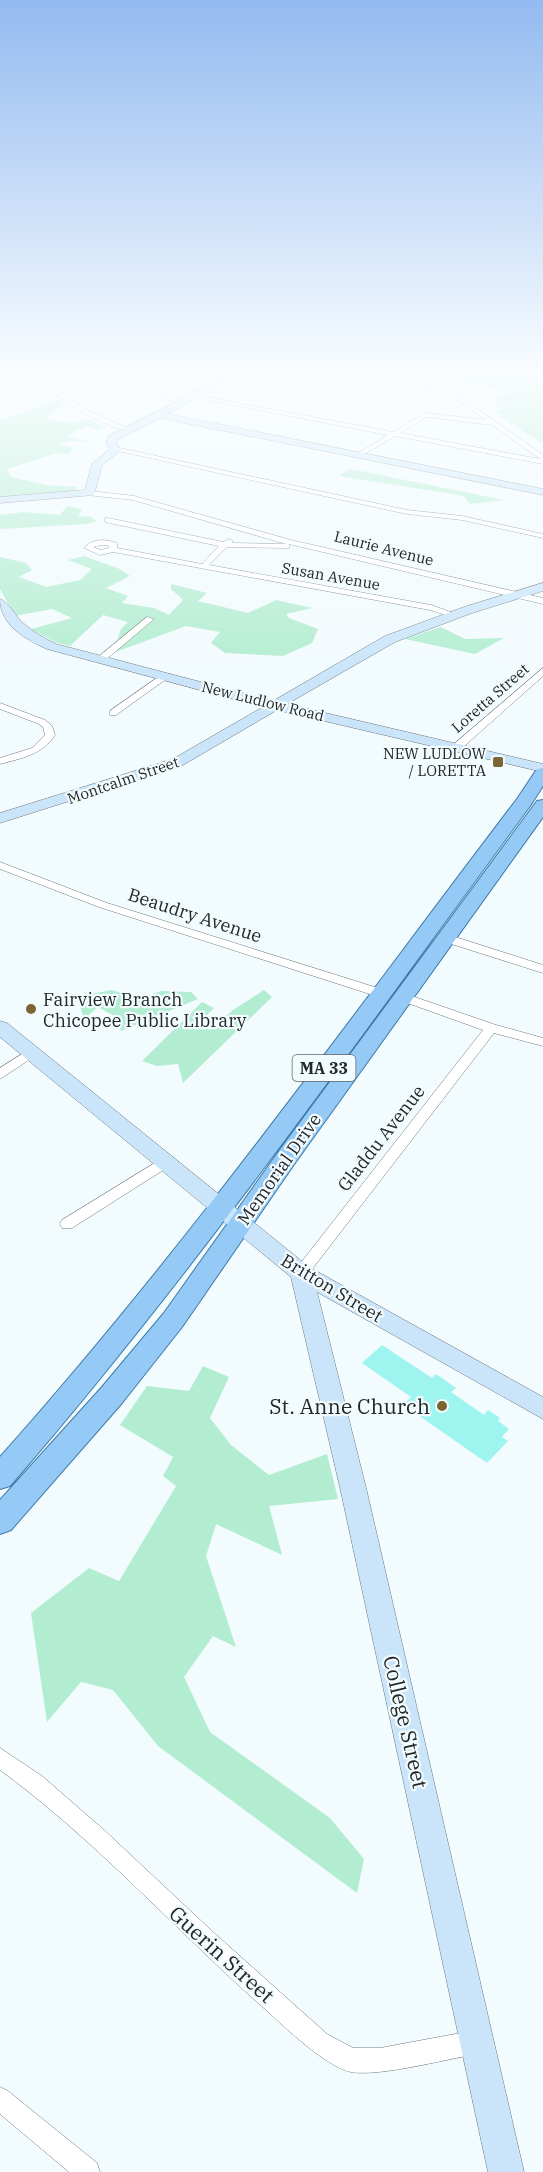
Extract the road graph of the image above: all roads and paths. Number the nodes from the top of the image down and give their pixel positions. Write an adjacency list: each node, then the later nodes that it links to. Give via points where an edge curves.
1 (95, 472): 5 (street)
2 (223, 472): 9 (street, via 407,512 462,518)
3 (445, 472): 4 (street)
4 (543, 492)
5 (90, 493): 6 (street, Laurie Avenue); 8 (street, Laurie Avenue, via 134,498)
6 (0, 500)
7 (108, 520): 10 (street)
8 (241, 528): 10 (street); 11 (street, Laurie Avenue)
9 (543, 536)
10 (225, 545): 11 (street); 13 (street)
11 (316, 547): 15 (street, Laurie Avenue)
12 (113, 550): 13 (street, Susan Avenue)
13 (203, 567): 18 (street, Susan Avenue)
14 (543, 587): 15 (street, Montcalm Street)
15 (514, 596): 16 (street, Laurie Avenue); 18 (street, Montcalm Street)
16 (543, 601)
17 (0, 603): 20 (street, New Ludlow Road, via 12,622 32,638)
18 (455, 615): 25 (street, Montcalm Street, via 395,637)
19 (150, 619): 20 (street)
20 (100, 660): 22 (street, New Ludlow Road)
21 (543, 671): 27 (street, Loretta Street)
22 (164, 676): 25 (street, New Ludlow Road); 26 (street)
23 (0, 700): 24 (street)
24 (0, 706): 28 (street, via 42,722 50,735 42,747)
25 (277, 706): 27 (street, New Ludlow Road); 32 (street, Montcalm Street, via 165,767)
26 (113, 713)
27 (457, 747): 29 (street, New Ludlow Road)
28 (0, 761)
29 (543, 768)
30 (543, 773): 36 (main road, Memorial Drive / MA 33)
31 (543, 805): 34 (main road, Memorial Drive / MA 33)
32 (0, 818)
33 (0, 865): 36 (street, Beaudry Avenue, via 103,904)
34 (446, 938): 35 (street); 37 (main road, Memorial Drive / MA 33)
35 (543, 969)
36 (380, 993): 44 (main road, Memorial Drive / MA 33)
37 (403, 997): 39 (street); 44 (main road, Memorial Drive / MA 33)
38 (0, 1027): 41 (street, Britton Street)
39 (491, 1028): 40 (street); 46 (street, Gladdu Avenue)
40 (543, 1042)
41 (30, 1053): 42 (street); 43 (street, Britton Street)
42 (0, 1076)
43 (163, 1163): 44 (street, Britton Street); 45 (street)
44 (230, 1217): 46 (street, Britton Street); 48 (main road, Memorial Drive / MA 33); 49 (main road, Memorial Drive / MA 33, via 197,1288 144,1357)
45 (67, 1224)
46 (301, 1273): 47 (street, Britton Street); 51 (street, College Street, via 354,1489)
47 (543, 1409)
48 (0, 1477)
49 (0, 1521)
50 (0, 1758): 51 (street, Guerin Street, via 36,1783 97,1837 319,2042 351,2060 381,2060)
51 (477, 2042): 54 (street, College Street)
52 (0, 2099): 53 (street)
53 (88, 2172)
54 (506, 2172)

